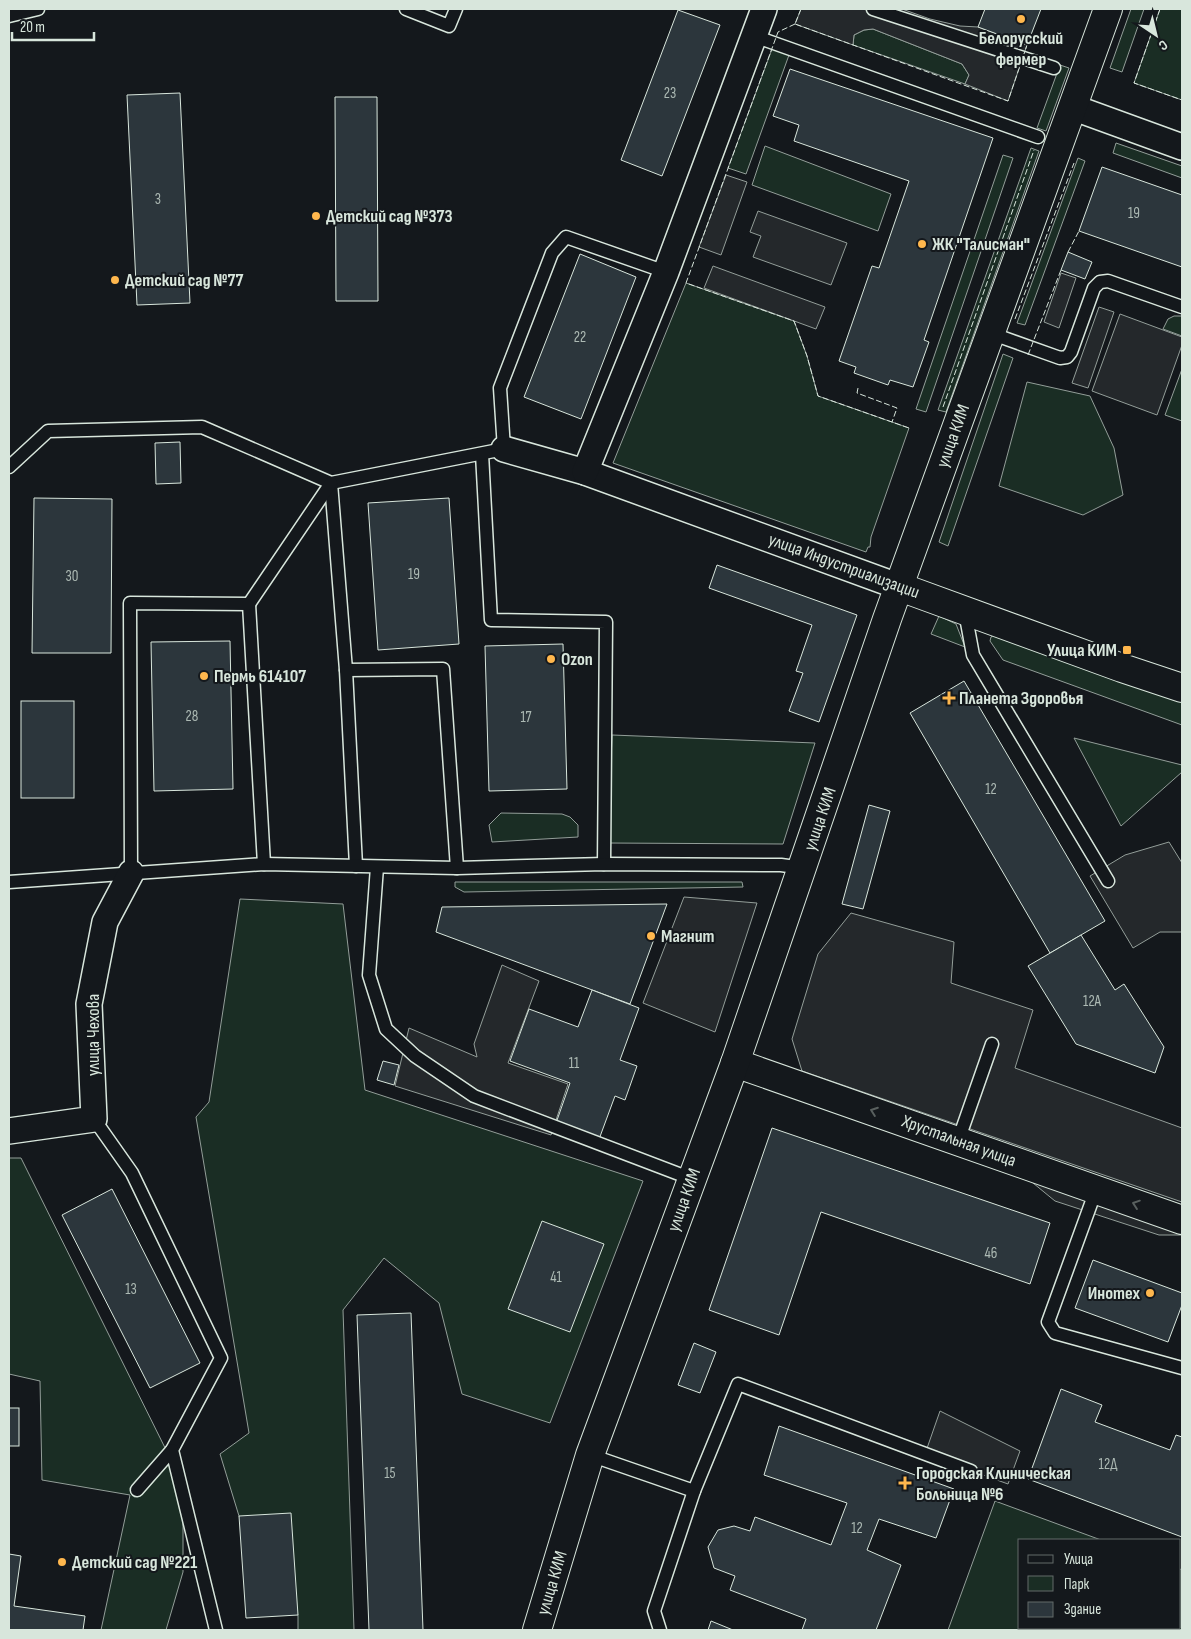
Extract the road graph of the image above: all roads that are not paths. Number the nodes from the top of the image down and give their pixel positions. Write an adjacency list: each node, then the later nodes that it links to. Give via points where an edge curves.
1 (38, 9): 7 (lane)
2 (406, 9): 3 (lane, via 449,26)
3 (456, 9)
4 (764, 9): 8 (street)
5 (873, 9): 9 (lane)
6 (1108, 9): 10 (street, улица КИМ)
7 (9, 16)
8 (754, 36): 11 (lane); 13 (street)
9 (1054, 68)
10 (1072, 107): 12 (street); 15 (street, улица КИМ)
11 (1038, 137)
12 (1182, 147)
13 (666, 272): 16 (lane, via 566,237 552,253 500,388); 18 (street)
14 (1182, 307): 15 (lane, via 1108,281 1100,282 1094,288 1067,357 1060,358)
15 (990, 334): 20 (street, улица КИМ)
16 (493, 451): 18 (street, улица Индустриализации); 19 (lane); 26 (lane, via 491,620 606,622)
17 (9, 467): 19 (lane, via 48,431 202,428)
18 (585, 472): 20 (street, улица Индустриализации)
19 (331, 483): 21 (lane); 23 (lane)
20 (900, 587): 22 (street, улица Индустриализации); 30 (street, улица КИМ)
21 (249, 604): 25 (lane); 31 (lane, via 130,603)
22 (965, 612): 24 (street, улица Индустриализации); 33 (lane, via 974,655)
23 (346, 670): 27 (lane); 29 (lane, via 442,669)
24 (1182, 688)
25 (264, 864): 27 (lane); 31 (lane)
26 (604, 864): 29 (lane); 30 (lane, via 781,865)
27 (356, 866): 28 (lane)
28 (377, 867): 29 (lane); 39 (lane, via 369,975 386,1029 415,1056 474,1096)
29 (457, 868)
30 (803, 868): 35 (street, улица КИМ)
31 (131, 874): 32 (lane); 36 (street, улица Чехова, via 105,922 89,1004)
32 (9, 882)
33 (1108, 882)
34 (992, 1044): 38 (lane)
35 (735, 1063): 38 (street, Хрустальная улица, one-way to 35); 39 (street, улица КИМ)
36 (94, 1119): 37 (street); 43 (lane, via 132,1172 221,1358)
37 (9, 1130)
38 (958, 1141): 40 (street, Хрустальная улица)
39 (692, 1179): 44 (street, улица КИМ)
40 (1096, 1190): 41 (street, Хрустальная улица, one-way to 40); 42 (lane, via 1048,1322 1055,1333)
41 (1182, 1220)
42 (1182, 1368)
43 (172, 1450): 46 (lane); 48 (lane)
44 (590, 1455): 47 (lane); 49 (street, улица КИМ)
45 (971, 1471): 47 (lane, via 738,1384)
46 (137, 1490)
47 (694, 1491): 50 (lane, via 654,1611)
48 (216, 1630)
49 (537, 1630)
50 (660, 1630)

